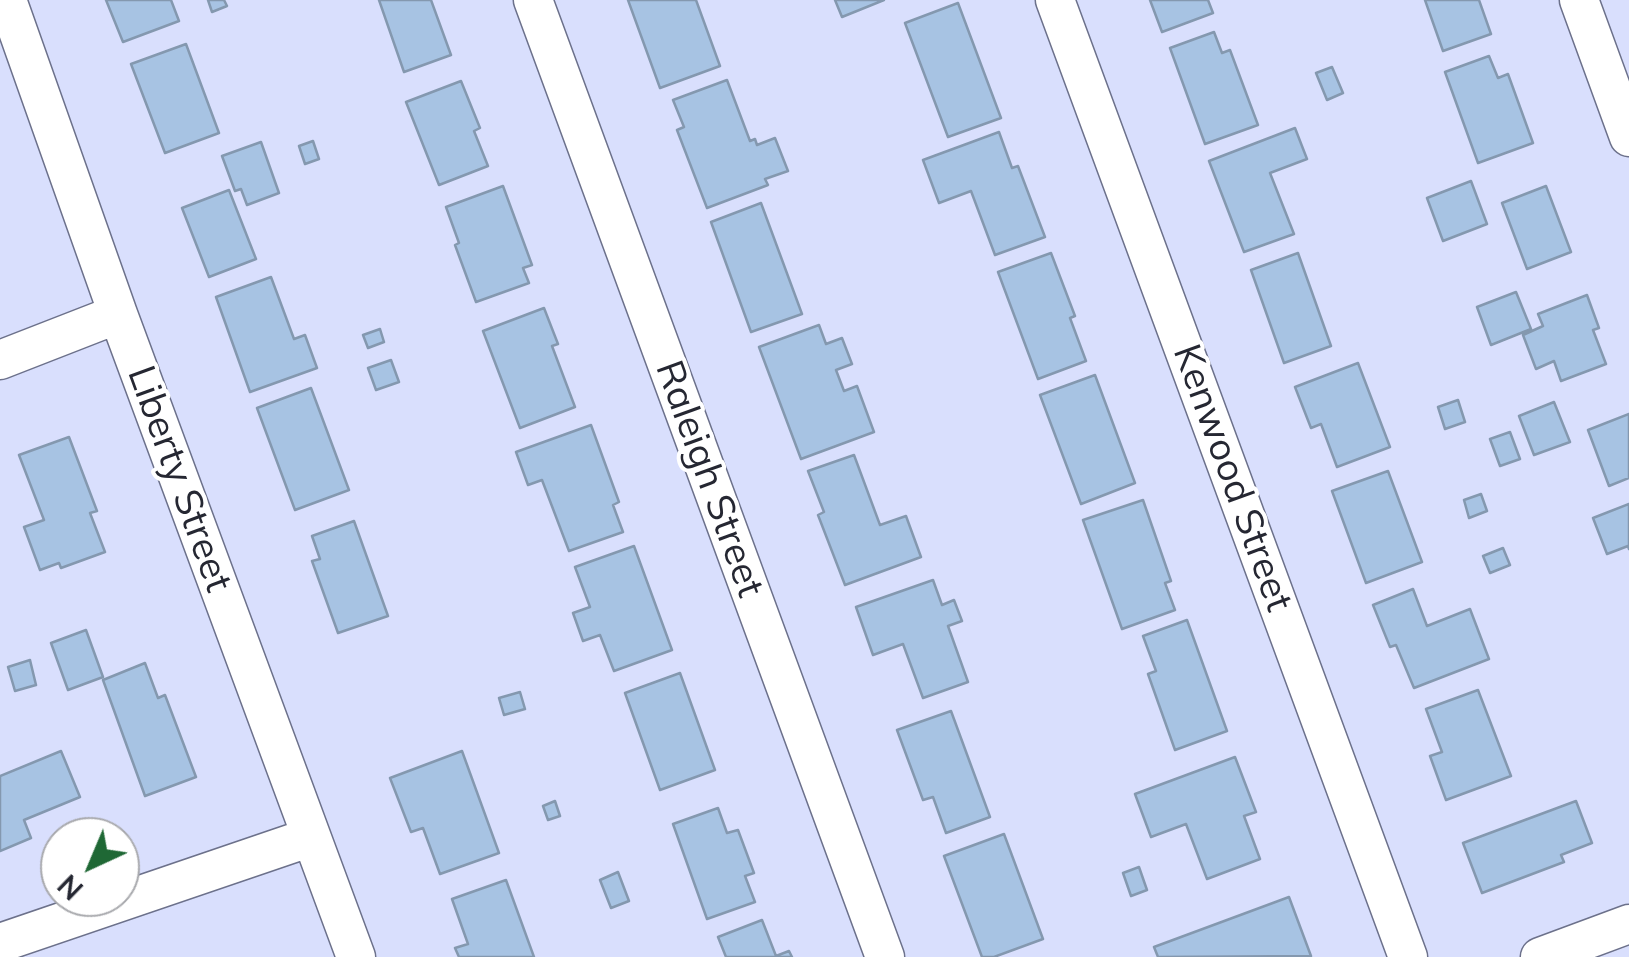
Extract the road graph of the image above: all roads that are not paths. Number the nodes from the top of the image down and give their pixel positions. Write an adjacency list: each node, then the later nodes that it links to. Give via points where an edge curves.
1 (7, 0): 6 (street, Liberty Street)
2 (533, 0): 12 (street, Raleigh Street)
3 (1056, 0): 13 (street, Kenwood Street)
4 (1579, 0): 5 (street)
5 (1629, 137)
6 (118, 314): 7 (street); 8 (street, Liberty Street)
7 (0, 360)
8 (312, 837): 10 (street); 11 (street, Liberty Street)
9 (1629, 924): 14 (street)
10 (0, 943)
11 (356, 957)
12 (885, 957)
13 (1408, 957)
14 (1540, 957)

